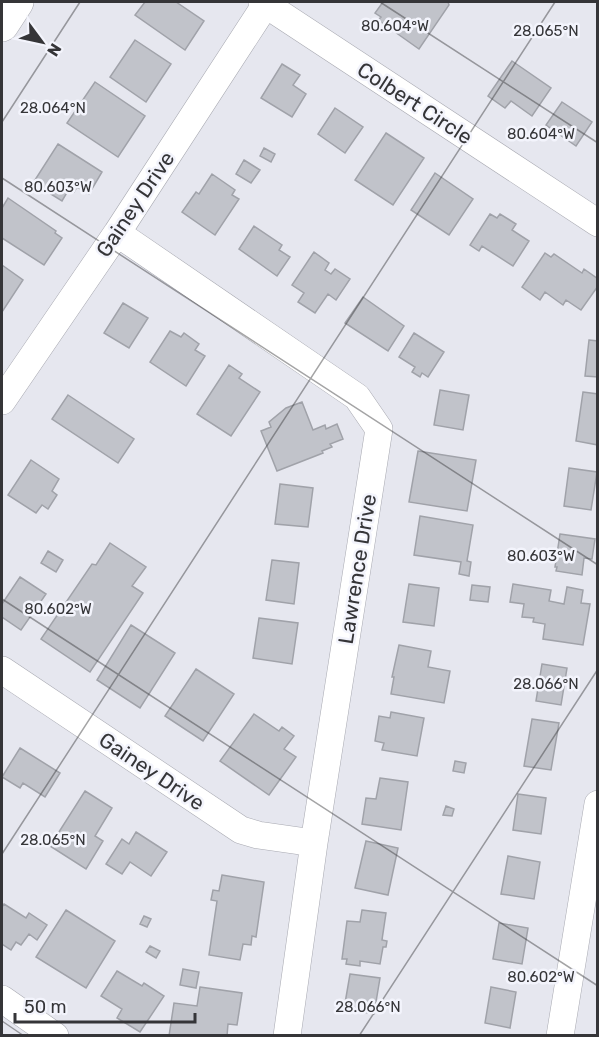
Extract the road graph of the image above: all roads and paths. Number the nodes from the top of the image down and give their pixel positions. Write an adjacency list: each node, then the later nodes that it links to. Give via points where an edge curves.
1 (17, 2): 3 (street)
2 (264, 3): 4 (street, Colbert Circle); 5 (street, Gainey Drive)
3 (2, 25)
4 (597, 224)
5 (117, 233): 6 (street, Gainey Drive); 9 (street, Lawrence Drive, via 357,397 379,429)
6 (2, 401)
7 (2, 670): 9 (street, Gainey Drive, via 241,830)
8 (597, 804): 13 (street)
9 (314, 843): 12 (street, Lawrence Drive)
10 (2, 999): 11 (street)
11 (56, 1035)
12 (287, 1035)
13 (560, 1035)

